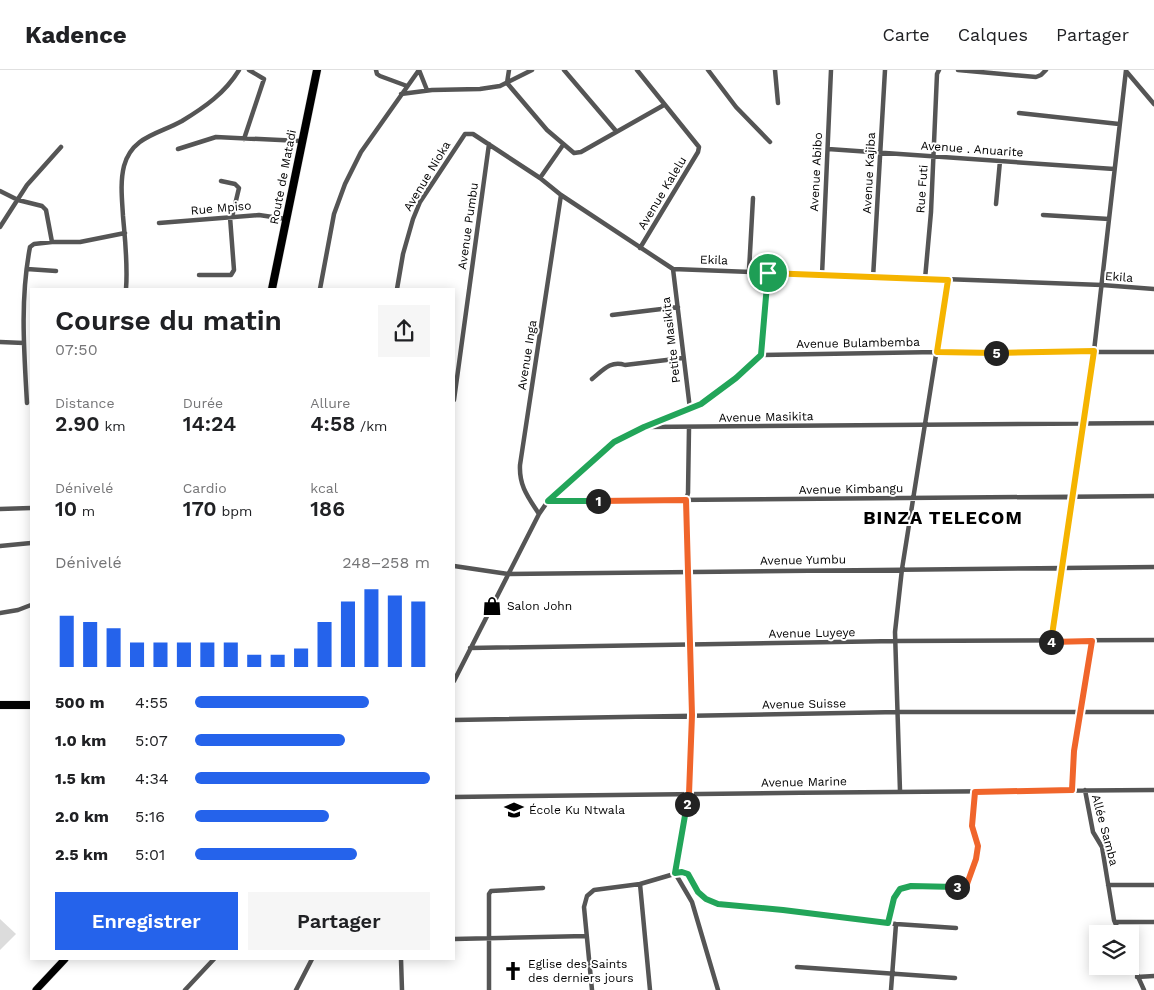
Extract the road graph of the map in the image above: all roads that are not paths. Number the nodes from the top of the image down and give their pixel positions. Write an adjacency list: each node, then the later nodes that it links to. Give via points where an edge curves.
1 (239, 70): 54 (street, via 223,92 182,121 134,146 122,175)
2 (250, 70): 29 (street, via 264,78)
3 (316, 70): 30 (highway, Route de Matadi)
4 (376, 70): 20 (street, via 380,76)
5 (419, 70): 20 (street); 21 (street)
6 (509, 70): 19 (street)
7 (532, 70): 19 (street)
8 (564, 70): 28 (street)
9 (637, 70): 25 (street)
10 (708, 70): 31 (street, via 736,107)
11 (775, 70): 23 (street)
12 (831, 70): 36 (street, Avenue Abibo)
13 (885, 70): 37 (street, Avenue Kajiba)
14 (939, 70): 38 (street, Rue Futi)
15 (958, 70): 18 (street)
16 (1046, 70): 18 (street, via 1036,77)
17 (1125, 70): 24 (street); 27 (street)
18 (979, 71)
19 (507, 83): 21 (street, via 480,89); 33 (street)
20 (407, 86): 22 (street)
21 (427, 90): 22 (street)
22 (401, 94): 70 (street, via 361,152 345,184 334,214)
23 (778, 103)
24 (1154, 104)
25 (664, 105): 28 (street); 56 (street, Avenue Kalelu, via 699,147)
26 (1019, 113): 27 (street)
27 (1119, 124): 40 (street)
28 (616, 131): 33 (street, via 580,152 574,153)
29 (244, 139): 30 (street); 35 (street, via 216,137)
30 (301, 140): 50 (highway, Route de Matadi)
31 (770, 142)
32 (489, 144): 41 (street); 71 (street, Avenue Nioka, via 473,134 465,134 420,202 408,232); 83 (street, Avenue Pumbu)
33 (563, 145): 41 (street)
34 (61, 147): 46 (street, via 34,176)
35 (178, 149)
36 (828, 149): 37 (street, Avenue . Anuarite); 63 (street, Avenue Abibo)
37 (880, 152): 38 (street, Avenue . Anuarite); 64 (street, Avenue Kajiba)
38 (934, 156): 39 (street, Avenue . Anuarite); 65 (street, Rue Futi)
39 (1000, 161): 40 (street, Avenue . Anuarite); 47 (street)
40 (1114, 169): 51 (street)
41 (540, 178): 44 (street)
42 (221, 181): 49 (street, via 239,188)
43 (0, 191): 46 (street)
44 (561, 195): 56 (street); 98 (street, Avenue Inga, via 520,464 523,488)
45 (754, 198): 60 (street)
46 (18, 200): 53 (street); 55 (street, via 40,205 46,210)
47 (996, 204)
48 (1043, 215): 51 (street)
49 (230, 217): 50 (street, Rue Mpiso, via 259,215); 52 (street, Rue Mpiso); 62 (street, via 234,272 231,275)
50 (286, 218): 69 (highway, Route de Matadi)
51 (1110, 219): 67 (street)
52 (159, 223)
53 (0, 227)
54 (125, 234): 55 (street, via 80,242); 68 (street)
55 (52, 242): 57 (street, via 32,245)
56 (640, 248): 58 (street)
57 (27, 269): 59 (street); 76 (street)
58 (673, 269): 60 (street, Ekila); 73 (street, Petite Masikita)
59 (56, 271)
60 (749, 272): 61 (street, Ekila)
61 (768, 273): 63 (street, Ekila); 80 (street)
62 (199, 275)
63 (822, 275): 64 (street, Ekila)
64 (873, 278): 65 (street, Ekila)
65 (925, 279): 66 (street, Ekila)
66 (948, 280): 67 (street, Ekila); 78 (street)
67 (1102, 285): 72 (street, Ekila); 77 (street)
68 (126, 288)
69 (272, 288)
70 (320, 288)
71 (397, 288)
72 (1154, 289)
73 (678, 307): 74 (street); 81 (street, Petite Masikita)
74 (612, 315)
75 (0, 342): 76 (street)
76 (24, 343): 84 (street)
77 (1094, 351): 78 (street, Avenue Bulambemba); 79 (street, Avenue Bulambemba); 86 (street)
78 (937, 352): 80 (street, Avenue Bulambemba); 88 (street)
79 (1154, 352)
80 (761, 355): 85 (street, via 718,392)
81 (684, 358): 82 (street, via 625,365 612,363); 85 (street, Petite Masikita)
82 (592, 379)
83 (455, 393)
84 (27, 403)
85 (690, 408): 89 (street)
86 (1083, 423): 87 (street, Avenue Masikita); 88 (street, Avenue Masikita); 92 (street)
87 (1154, 423)
88 (926, 424): 90 (street, Avenue Masikita); 93 (street)
89 (644, 427): 90 (street, Avenue Masikita); 95 (street, Avenue Masikita, via 614,442)
90 (689, 428): 94 (street)
91 (1154, 496): 92 (street, Avenue Kimbangu)
92 (1073, 497): 93 (street, Avenue Kimbangu); 103 (street)
93 (914, 498): 94 (street, Avenue Kimbangu); 104 (street)
94 (686, 500): 95 (street, Avenue Kimbangu); 105 (street)
95 (548, 501): 98 (street, Avenue Masikita)
96 (30, 508): 97 (street)
97 (0, 509)
98 (539, 514): 106 (street, Avenue Masikita)
99 (30, 544): 100 (street)
100 (0, 546)
101 (455, 566): 106 (street, Avenue Yumbu)
102 (1154, 567): 103 (street, Avenue Yumbu)
103 (1063, 568): 104 (street, Avenue Yumbu); 112 (street)
104 (902, 569): 105 (street, Avenue Yumbu); 110 (street)
105 (688, 571): 106 (street, Avenue Yumbu); 113 (street)
106 (508, 574): 114 (street, Avenue Masikita)
107 (30, 605): 108 (street)
108 (0, 613)
109 (1154, 640): 111 (street, Avenue Luyeye)
110 (896, 641): 112 (street, Avenue Luyeye); 113 (street, Avenue Luyeye); 119 (street)
111 (1092, 641): 112 (street, Avenue Luyeye); 118 (street)
112 (1051, 642)
113 (689, 646): 114 (street, Avenue Luyeye); 121 (street)
114 (470, 648): 115 (street, Avenue Masikita)
115 (455, 679)
116 (0, 705): 117 (highway)
117 (30, 705)
118 (1081, 711): 119 (street, Avenue Suisse); 120 (street, Avenue Suisse); 123 (street)
119 (898, 712): 121 (street, Avenue Suisse); 126 (street)
120 (1154, 712)
121 (692, 715): 122 (street, Avenue Suisse); 128 (street)
122 (455, 720)
123 (1072, 790): 124 (street, Avenue Marine); 127 (street, Avenue Marine)
124 (1085, 790): 125 (street, Avenue Marine); 132 (street, Allée Samba, via 1093,832 1102,847)
125 (1154, 790)
126 (900, 791): 127 (street, Avenue Marine); 128 (street, Avenue Marine)
127 (975, 792): 137 (street, via 972,826 978,846 967,884 900,889 894,898)
128 (689, 794): 129 (street, Avenue Marine); 130 (street)
129 (455, 797)
130 (675, 873): 131 (street); 137 (street, via 688,874 698,892 718,904); 160 (street, via 692,902)
131 (640, 884): 141 (street, via 589,892 584,907); 159 (street)
132 (1108, 885): 133 (street); 135 (street, Allée Samba)
133 (1154, 885)
134 (543, 888): 143 (street, via 490,892)
135 (1115, 922): 136 (street); 139 (street, Allée Samba)
136 (1154, 922)
137 (888, 923): 138 (street)
138 (896, 924): 140 (street); 149 (street)
139 (1116, 925)
140 (956, 928)
141 (586, 936): 143 (street); 158 (street)
142 (455, 939): 143 (street)
143 (490, 939): 157 (street)
144 (64, 960): 153 (main road)
145 (213, 960): 154 (street)
146 (311, 960): 155 (street)
147 (401, 960): 156 (street)
148 (797, 967): 149 (street)
149 (892, 974): 152 (street); 161 (street)
150 (1154, 976): 151 (street)
151 (1137, 977): 162 (street)
152 (955, 978)
153 (36, 990)
154 (185, 990)
155 (296, 990)
156 (402, 990)
157 (489, 990)
158 (592, 990)
159 (650, 990)
160 (718, 990)
161 (891, 990)
162 (1144, 990)

